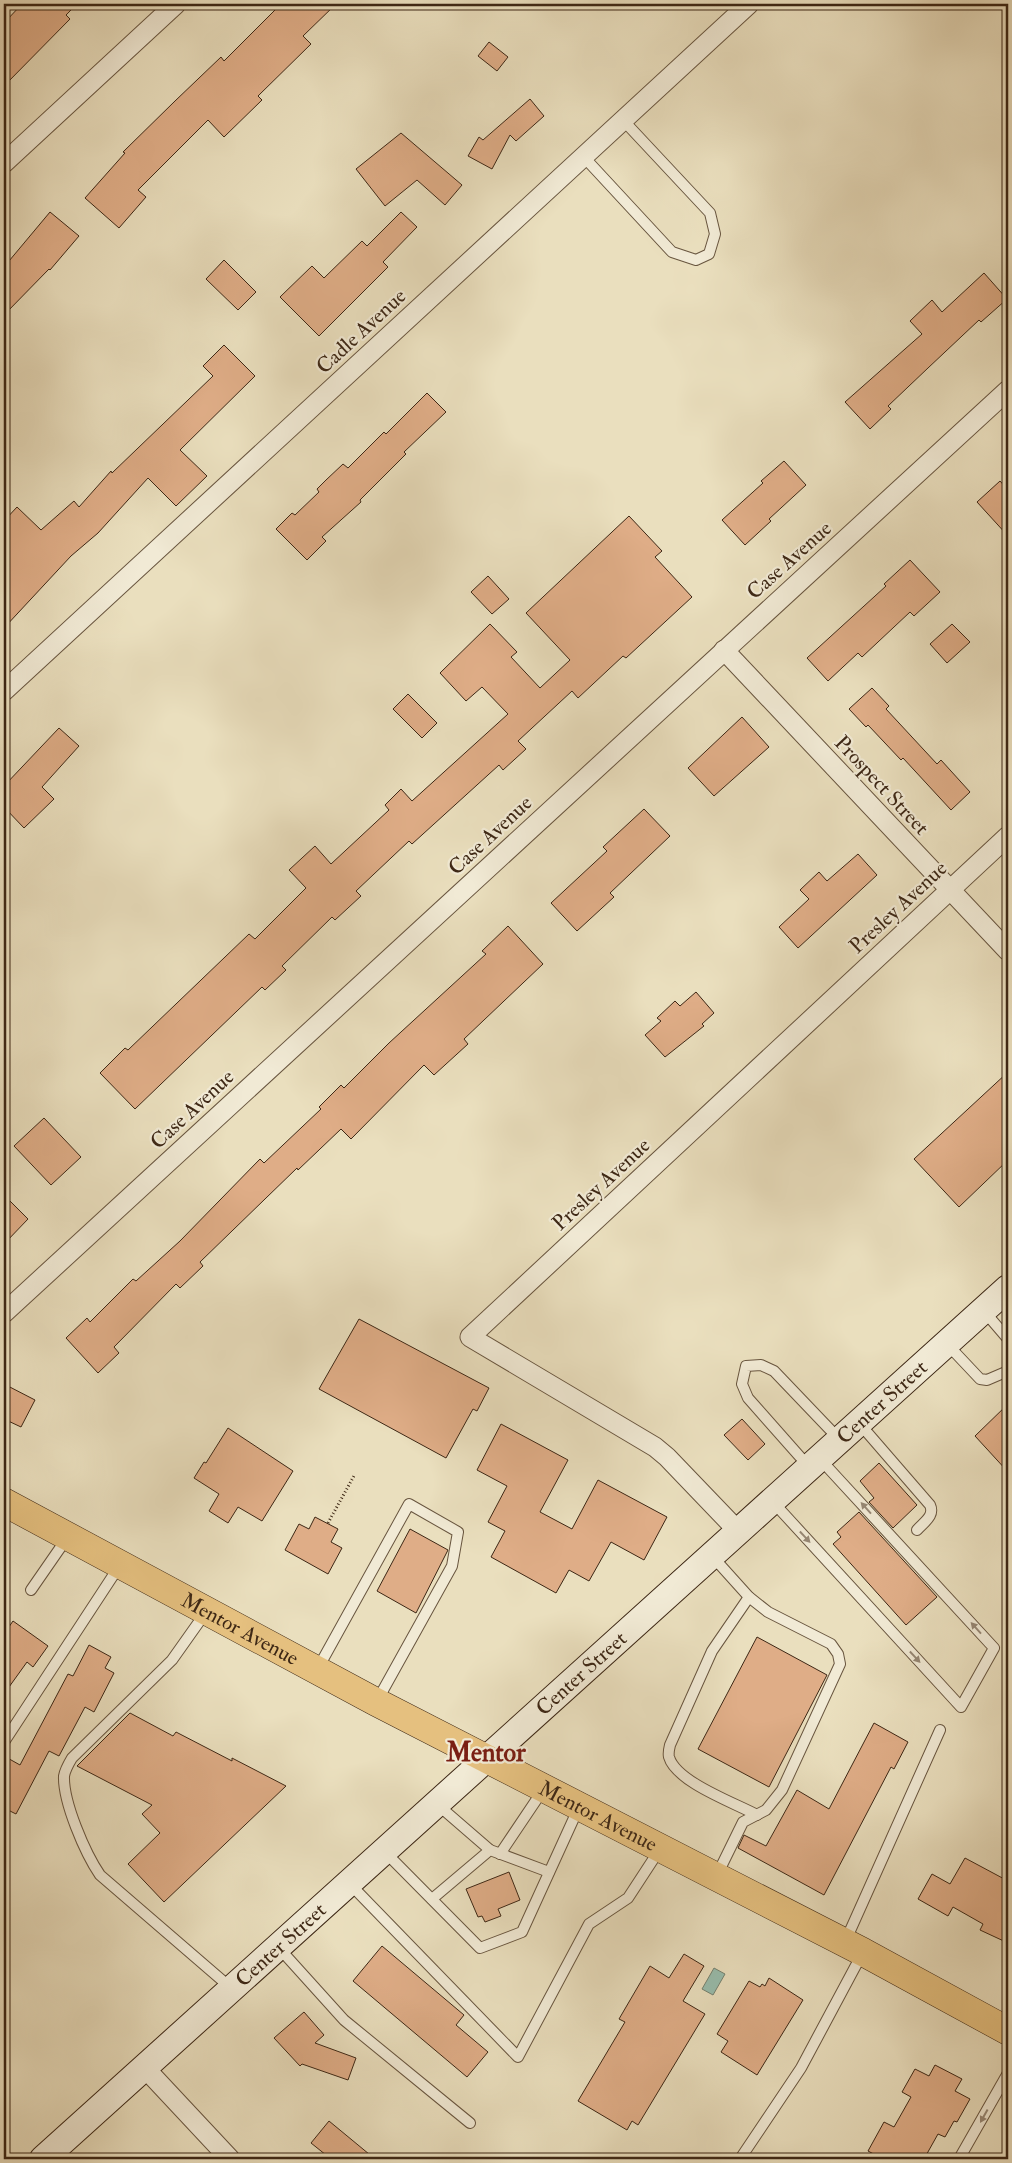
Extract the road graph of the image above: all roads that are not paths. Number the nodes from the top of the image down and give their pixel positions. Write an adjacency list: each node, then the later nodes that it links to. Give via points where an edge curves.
1 (176, 4): 5 (street)
2 (749, 4): 3 (street, Cadle Avenue)
3 (623, 120): 4 (street, Cadle Avenue); 4 (lane, via 710,213 715,234 709,254 696,260 672,252)
4 (583, 156): 8 (street, Cadle Avenue)
5 (4, 163)
6 (1008, 390): 7 (street, Case Avenue)
7 (724, 650): 10 (street, Prospect Street); 14 (street, Case Avenue)
8 (4, 690)
9 (1008, 836): 10 (street, Presley Avenue)
10 (950, 889): 11 (street, Prospect Street); 24 (street, Presley Avenue, via 470,1337 655,1447)
11 (1008, 950)
12 (1008, 1288): 13 (main road, Center Street)
13 (984, 1310): 15 (lane); 16 (main road, Center Street)
14 (4, 1313)
15 (1008, 1339)
16 (947, 1343): 17 (lane, via 980,1379 986,1380); 18 (main road, Center Street)
17 (1008, 1371)
18 (859, 1422): 19 (main road, Center Street); 23 (lane, via 930,1505 932,1513)
19 (839, 1439): 20 (main road, Center Street); 20 (lane, via 774,1371 761,1366 746,1366 742,1384 748,1398)
20 (814, 1462): 21 (main road, Center Street); 21 (lane, one-way to 20, via 961,1707 994,1648)
21 (772, 1501): 24 (main road, Center Street)
22 (4, 1502): 25 (main road, Mentor Avenue)
23 (917, 1530)
24 (738, 1531): 26 (main road, Center Street)
25 (68, 1537): 27 (main road, Mentor Avenue); 28 (lane)
26 (712, 1556): 29 (lane); 35 (main road, Center Street)
27 (120, 1564): 30 (main road, Mentor Avenue); 34 (lane)
28 (31, 1590)
29 (749, 1597): 39 (lane, via 712,1651 668,1755 684,1777); 39 (lane, via 779,1619 831,1644 840,1664 782,1790 773,1803)
30 (207, 1612): 31 (main road, Mentor Avenue); 49 (lane, via 172,1660 72,1758 64,1773 65,1791 88,1858 100,1875)
31 (317, 1671): 32 (main road, Mentor Avenue); 32 (lane, via 409,1504 458,1532 452,1566)
32 (376, 1702): 35 (main road, Mentor Avenue)
33 (940, 1730): 48 (lane)
34 (4, 1742)
35 (486, 1759): 36 (main road, Mentor Avenue); 37 (main road, Center Street)
36 (544, 1789): 38 (main road, Mentor Avenue); 42 (lane)
37 (438, 1804): 41 (main road, Center Street); 42 (lane)
38 (578, 1807): 40 (main road, Mentor Avenue); 43 (lane)
39 (757, 1814): 44 (lane, via 743,1822)
40 (660, 1849): 44 (main road, Mentor Avenue); 45 (lane, via 628,1898 589,1924 518,2058)
41 (385, 1852): 45 (main road, Center Street); 46 (lane)
42 (495, 1852): 43 (lane); 46 (lane)
43 (549, 1872): 46 (lane, via 522,1932 480,1948)
44 (716, 1878): 48 (main road, Mentor Avenue)
45 (349, 1884): 47 (main road, Center Street)
46 (432, 1900)
47 (278, 1948): 49 (main road, Center Street); 53 (lane, via 344,2020)
48 (854, 1948): 50 (main road, Mentor Avenue); 56 (lane, via 801,2068)
49 (231, 1989): 51 (main road, Center Street)
50 (1008, 2031)
51 (144, 2067): 54 (main road, Center Street); 55 (street)
52 (1008, 2073): 57 (lane, one-way to 57)
53 (470, 2123)
54 (43, 2159)
55 (230, 2159)
56 (740, 2159)
57 (959, 2159)

